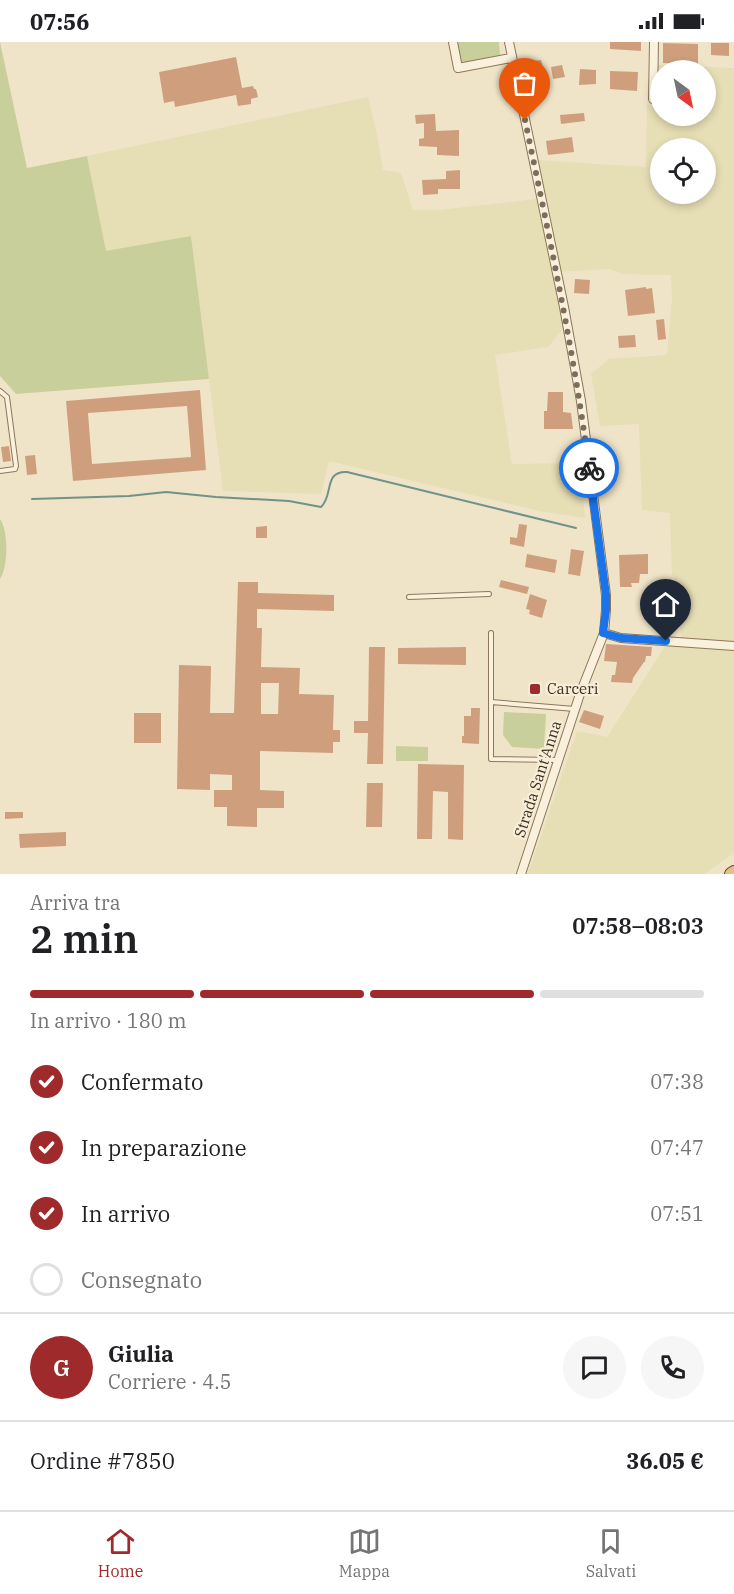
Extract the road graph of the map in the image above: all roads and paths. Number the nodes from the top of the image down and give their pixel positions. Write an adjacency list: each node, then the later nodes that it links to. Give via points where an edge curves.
1 (453, 42): 4 (street, via 458,68)
2 (509, 42): 4 (street, Strada Sant'Anna)
3 (654, 42): 5 (street)
4 (511, 58): 11 (street, Strada Sant'Anna, via 581,401 606,595)
5 (654, 60)
6 (0, 391): 7 (lane, via 7,397 16,466)
7 (0, 471)
8 (489, 594): 9 (lane)
9 (409, 597)
10 (491, 633): 13 (lane)
11 (603, 633): 12 (street, via 621,638); 14 (street, Strada Sant'Anna)
12 (734, 646)
13 (491, 702): 14 (lane); 15 (lane, via 490,759)
14 (575, 710): 15 (street, Strada Sant'Anna)
15 (559, 760): 16 (street, Strada Sant'Anna)
16 (521, 874)

